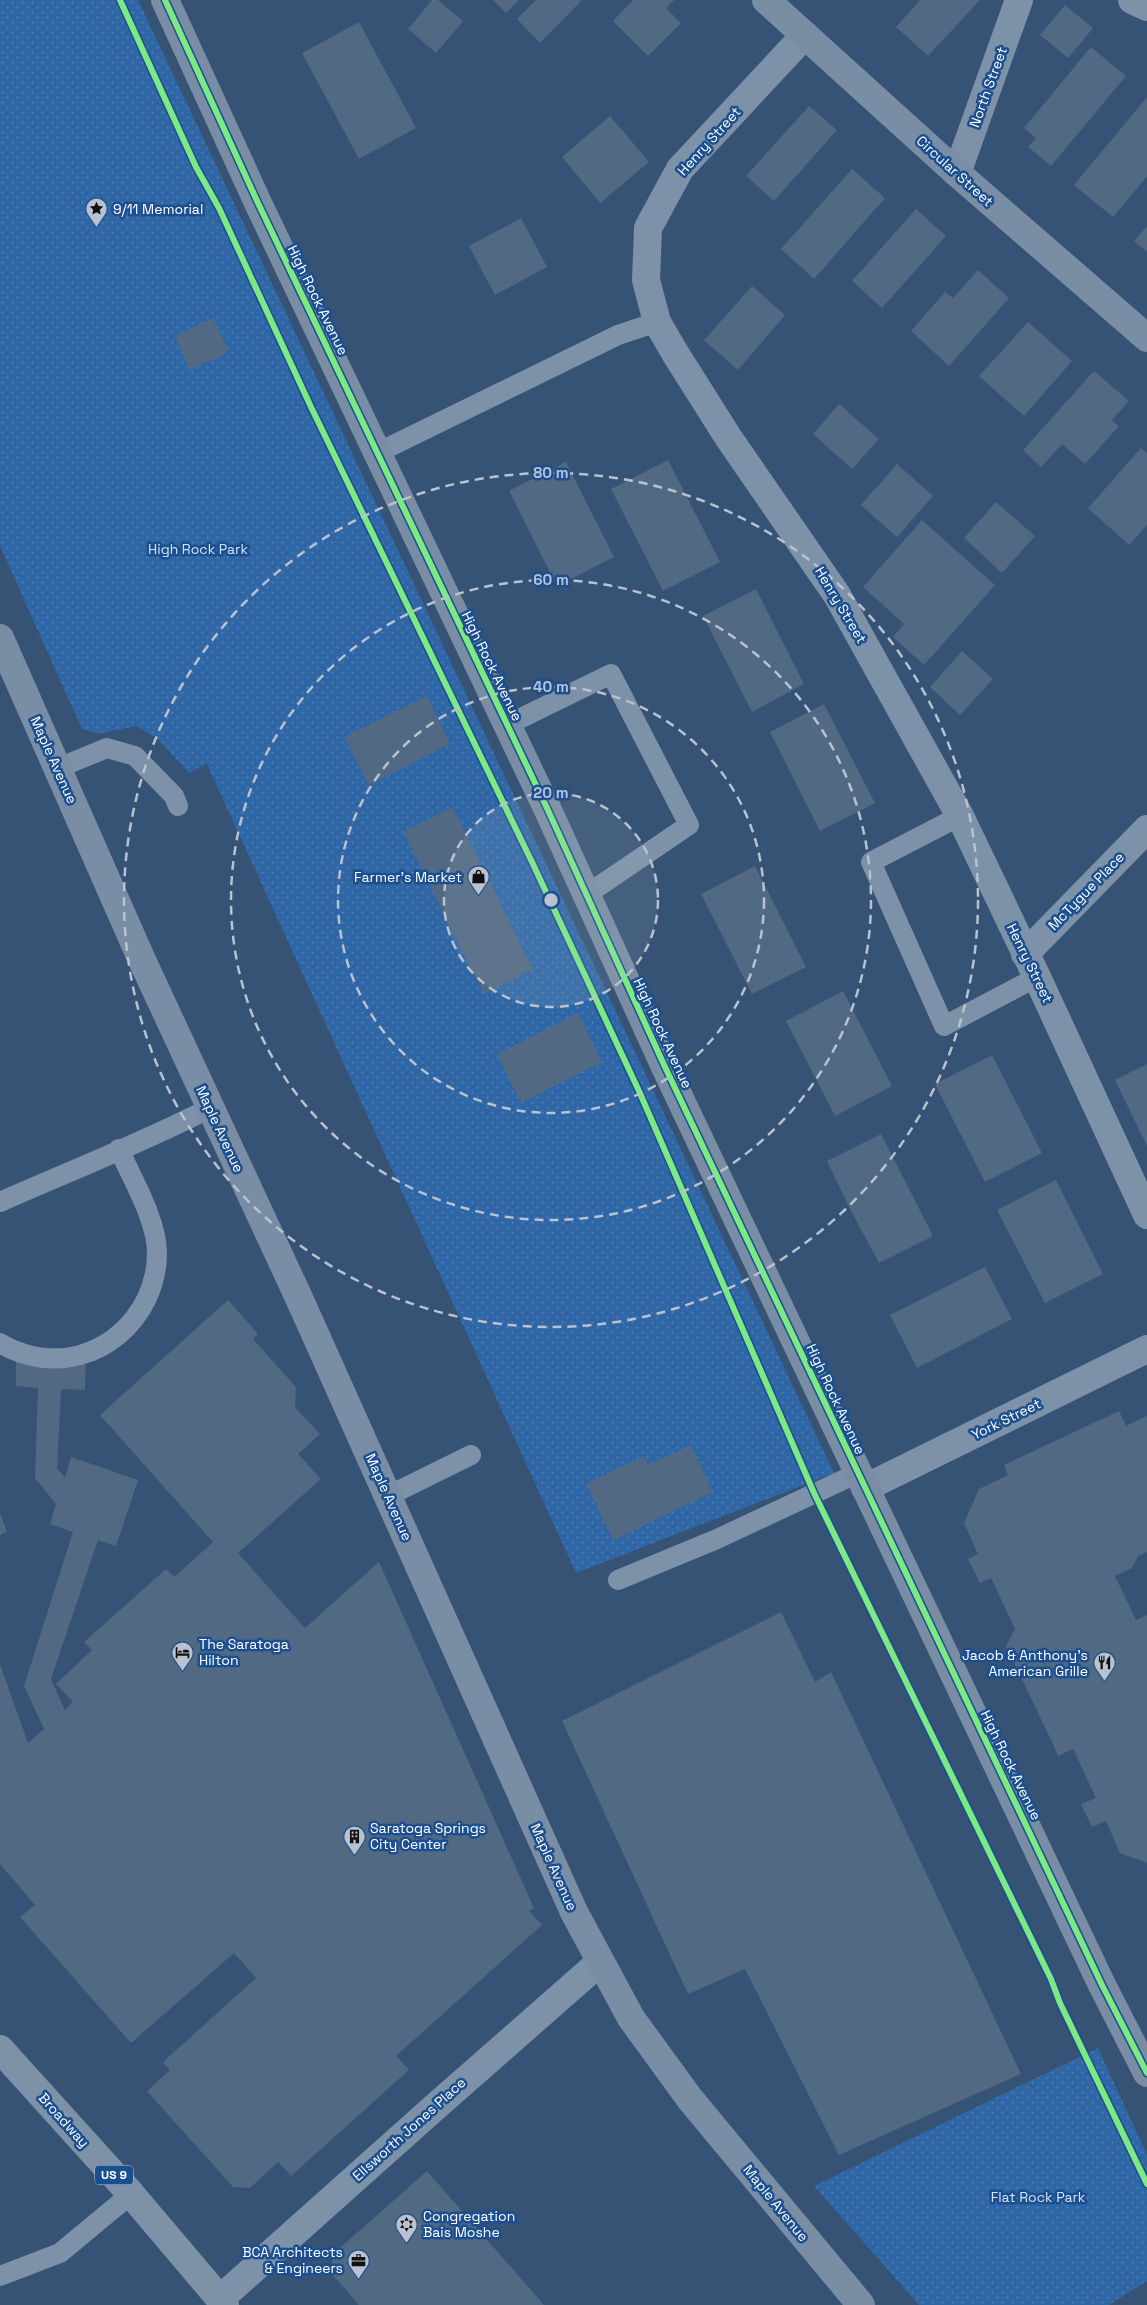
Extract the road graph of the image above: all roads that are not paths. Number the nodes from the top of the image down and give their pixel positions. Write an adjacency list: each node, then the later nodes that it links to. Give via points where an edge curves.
1 (165, 0): 10 (street, High Rock Avenue)
2 (766, 0): 6 (street, Circular Street)
3 (1019, 0): 7 (street, North Street)
4 (1132, 0): 5 (street)
5 (1147, 7)
6 (805, 35): 7 (street, Circular Street); 8 (street, Henry Street, via 680,169 648,228 646,280)
7 (957, 173): 9 (street, Circular Street)
8 (658, 322): 10 (lane, via 618,335); 15 (street, Henry Street, via 728,437 837,595)
9 (1147, 338)
10 (377, 453): 12 (street, High Rock Avenue)
11 (0, 638): 13 (street, Maple Avenue)
12 (507, 725): 17 (street, High Rock Avenue); 17 (lane, via 611,674 689,825)
13 (58, 768): 14 (lane, via 107,748 135,756 174,796); 20 (street, Maple Avenue)
14 (178, 806)
15 (960, 816): 18 (street, Henry Street); 19 (lane, via 870,862 944,1026)
16 (1147, 828): 18 (street, McTygue Place)
17 (586, 895): 27 (street, High Rock Avenue)
18 (1025, 954): 19 (street, Henry Street)
19 (1037, 977): 23 (street, Henry Street)
20 (210, 1108): 21 (lane, via 161,1133); 28 (street, Maple Avenue)
21 (119, 1149): 22 (lane); 24 (lane, via 153,1229 157,1251 150,1295 139,1314 106,1345 86,1354 43,1358)
22 (0, 1202)
23 (1147, 1215)
24 (0, 1343)
25 (1147, 1349): 27 (street, York Street)
26 (471, 1455): 28 (lane)
27 (861, 1481): 29 (lane); 32 (street, High Rock Avenue)
28 (388, 1496): 30 (street, Maple Avenue, via 574,1912)
29 (618, 1580)
30 (600, 1962): 35 (street, Ellsworth Jones Place, via 434,2106); 36 (street, Maple Avenue, via 631,2018 690,2099)
31 (1, 2051): 33 (highway, Broadway / US 9)
32 (1147, 2073)
33 (131, 2194): 34 (lane, via 60,2253); 35 (highway, Broadway / US 9)
34 (0, 2276)
35 (223, 2302)
36 (861, 2305)

